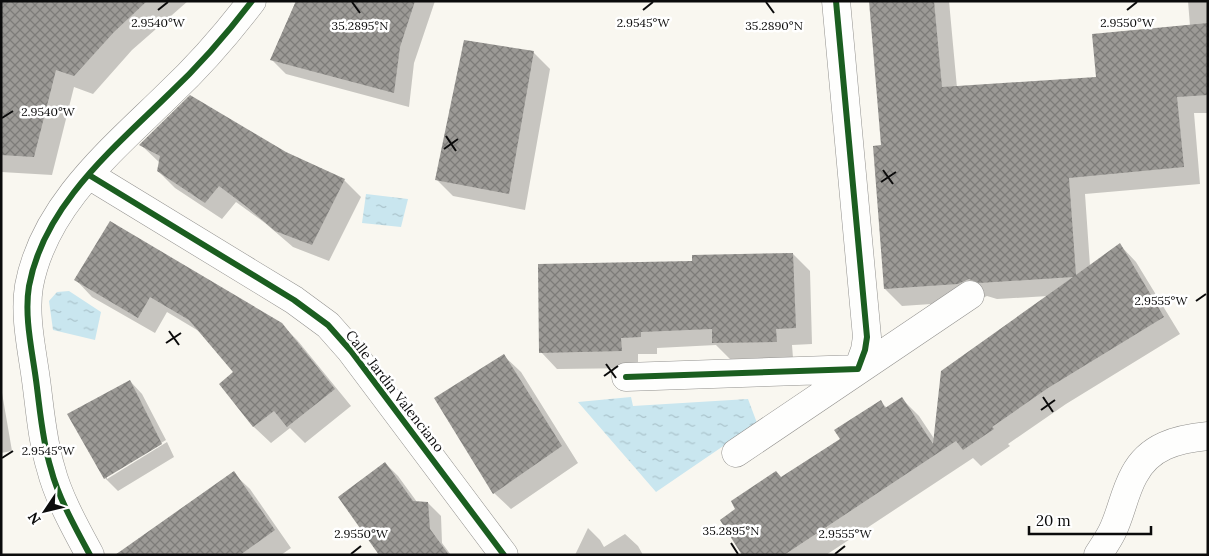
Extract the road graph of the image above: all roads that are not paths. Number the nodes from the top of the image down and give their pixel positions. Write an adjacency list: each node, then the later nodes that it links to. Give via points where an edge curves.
1 (252, 1): 3 (street, via 218,44)
2 (836, 1): 5 (street, via 867,337 866,350)
3 (89, 175): 9 (street, via 56,217 38,253 29,287 28,313 51,470); 10 (street, Calle Jardín Valenciano, via 294,300 328,325)
4 (970, 295): 5 (street)
5 (858, 369): 6 (street); 8 (street)
6 (626, 377)
7 (1208, 436): 11 (street, via 1184,438 1146,456 1134,475 1112,533)
8 (736, 453)
9 (90, 555)
10 (504, 555)
11 (1098, 555)

